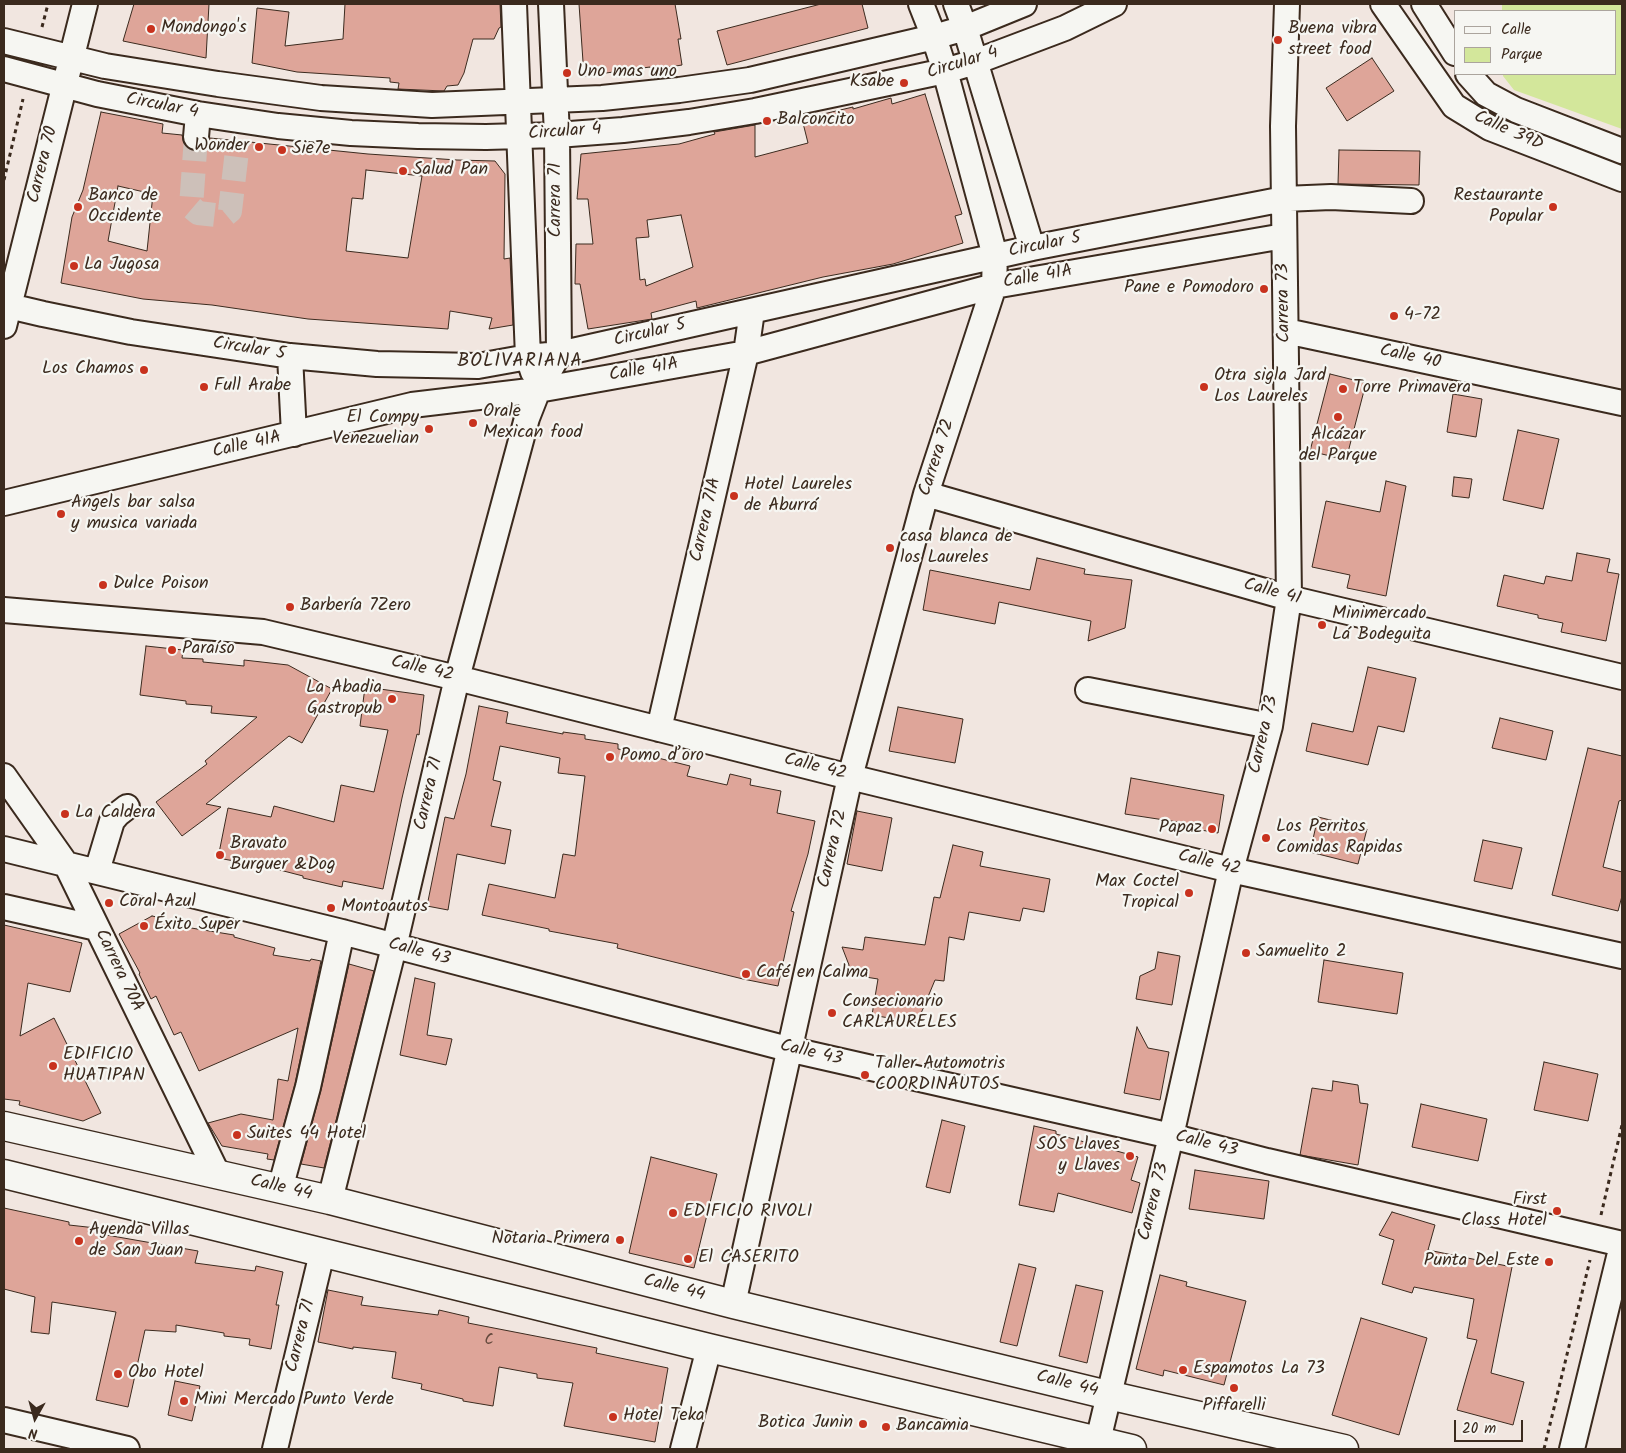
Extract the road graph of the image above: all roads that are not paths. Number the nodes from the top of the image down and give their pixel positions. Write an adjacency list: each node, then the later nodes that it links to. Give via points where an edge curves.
1 (85, 4): 15 (street, Carrera 70)
2 (514, 4): 23 (street, Carrera 71)
3 (551, 4): 24 (street, Carrera 71)
4 (921, 4): 12 (street, Carrera 72)
5 (956, 4): 11 (street)
6 (1024, 4): 11 (street, Circular 4)
7 (1114, 4): 16 (street, Circular 4, via 1065,28)
8 (1286, 4): 31 (street, Carrera 73)
9 (1383, 4): 30 (street, Calle 39D, via 1454,106 1490,128)
10 (1424, 4): 14 (street)
11 (965, 28): 12 (street, Circular 4); 16 (street)
12 (934, 37): 18 (street, Carrera 72); 20 (street, Circular 4)
13 (4, 41): 15 (street, Circular 4)
14 (1454, 51)
15 (71, 58): 21 (street, Carrera 70); 22 (street, Circular 4, via 170,77)
16 (975, 62): 18 (street, Circular 4); 34 (street)
17 (4, 69): 21 (street, Circular 4)
18 (945, 71): 25 (street, Circular 4); 35 (street, Carrera 72)
19 (1468, 75): 29 (street, Calle 39D, via 1486,94 1516,110)
20 (750, 80): 24 (street, Circular 4, via 602,98); 25 (street)
21 (64, 86): 26 (street, Circular 4, via 197,126 239,131); 37 (street, Carrera 70)
22 (321, 98): 23 (street, Circular 4, via 432,104); 26 (street)
23 (518, 100): 24 (street, Circular 4); 28 (street, Carrera 71)
24 (554, 100): 27 (street, Carrera 71)
25 (755, 111): 27 (street, Circular 4, via 633,128)
26 (317, 130): 28 (street, Circular 4, via 410,136)
27 (557, 134): 28 (street, Circular 4); 41 (street, Carrera 71)
28 (520, 136): 43 (street, Carrera 71)
29 (1622, 151)
30 (1622, 179)
31 (1284, 199): 32 (street, Circular 5); 33 (street, Carrera 73); 34 (street, Circular 5)
32 (1411, 200)
33 (1284, 236): 36 (street, Calle 41A); 39 (street, Carrera 73)
34 (1032, 248): 35 (street, Circular 5); 36 (street, Carrera 72)
35 (995, 256): 36 (street, Carrera 72); 38 (street, Circular 5)
36 (994, 286): 40 (street, Calle 41A); 47 (street, Carrera 72)
37 (5, 310): 42 (street, Circular 5)
38 (752, 311): 40 (street, Carrera 71A); 41 (street, Circular 5)
39 (1286, 331): 45 (street, Calle 40); 49 (street, Carrera 73)
40 (746, 353): 44 (street, Calle 41A); 55 (street, Carrera 71A)
41 (559, 354): 43 (street, Circular 5); 44 (street, Carrera 71)
42 (290, 356): 43 (street, Circular 5, via 376,364 478,366); 46 (street)
43 (528, 356): 44 (street, Carrera 71)
44 (538, 390): 46 (street, Calle 41A, via 412,405); 52 (street, Carrera 71, via 527,418)
45 (1622, 403)
46 (294, 434): 48 (street, Calle 41A)
47 (926, 494): 49 (street, Calle 41); 57 (street, Carrera 72)
48 (4, 504)
49 (1289, 598): 51 (street, Calle 41); 54 (street, Carrera 73)
50 (4, 610): 52 (street, Calle 42, via 264,632)
51 (1622, 677)
52 (457, 678): 55 (street, Calle 42); 66 (street, Carrera 71)
53 (1088, 690): 54 (street)
54 (1270, 726): 61 (street, Carrera 73)
55 (659, 729): 57 (street, Calle 42)
56 (4, 776): 60 (street, Carrera 70A)
57 (850, 778): 61 (street, Calle 42); 68 (street, Carrera 72)
58 (127, 807): 62 (street, via 112,821)
59 (4, 850): 60 (street, Calle 43)
60 (66, 864): 62 (street, Calle 43); 64 (street, Carrera 70A)
61 (1231, 870): 67 (street, Calle 42); 70 (street, Carrera 73)
62 (97, 871): 65 (street, Calle 43)
63 (4, 907): 64 (street)
64 (97, 928): 72 (street, Carrera 70A)
65 (342, 932): 66 (street, Calle 43); 73 (street, via 308,1087)
66 (394, 947): 68 (street, Calle 43); 74 (street, Carrera 71)
67 (1622, 956)
68 (788, 1049): 70 (street, Calle 43); 77 (street, Carrera 72)
69 (4, 1126): 72 (main road, Calle 44)
70 (1171, 1136): 75 (street, Calle 43); 79 (street, Carrera 73)
71 (4, 1174): 76 (main road)
72 (218, 1175): 73 (main road, Calle 44)
73 (280, 1189): 74 (main road, Calle 44)
74 (330, 1200): 77 (main road, Calle 44)
75 (1622, 1244): 87 (street)
76 (322, 1253): 78 (main road); 83 (street, Carrera 71)
77 (733, 1304): 79 (main road, Calle 44)
78 (709, 1348): 81 (main road); 84 (street)
79 (1108, 1395): 81 (street, Carrera 73); 86 (main road, Calle 44)
80 (4, 1420): 82 (street)
81 (1097, 1445): 85 (main road)
82 (128, 1449)
83 (275, 1449)
84 (683, 1449)
85 (1132, 1449)
86 (1344, 1449)
87 (1572, 1449)

